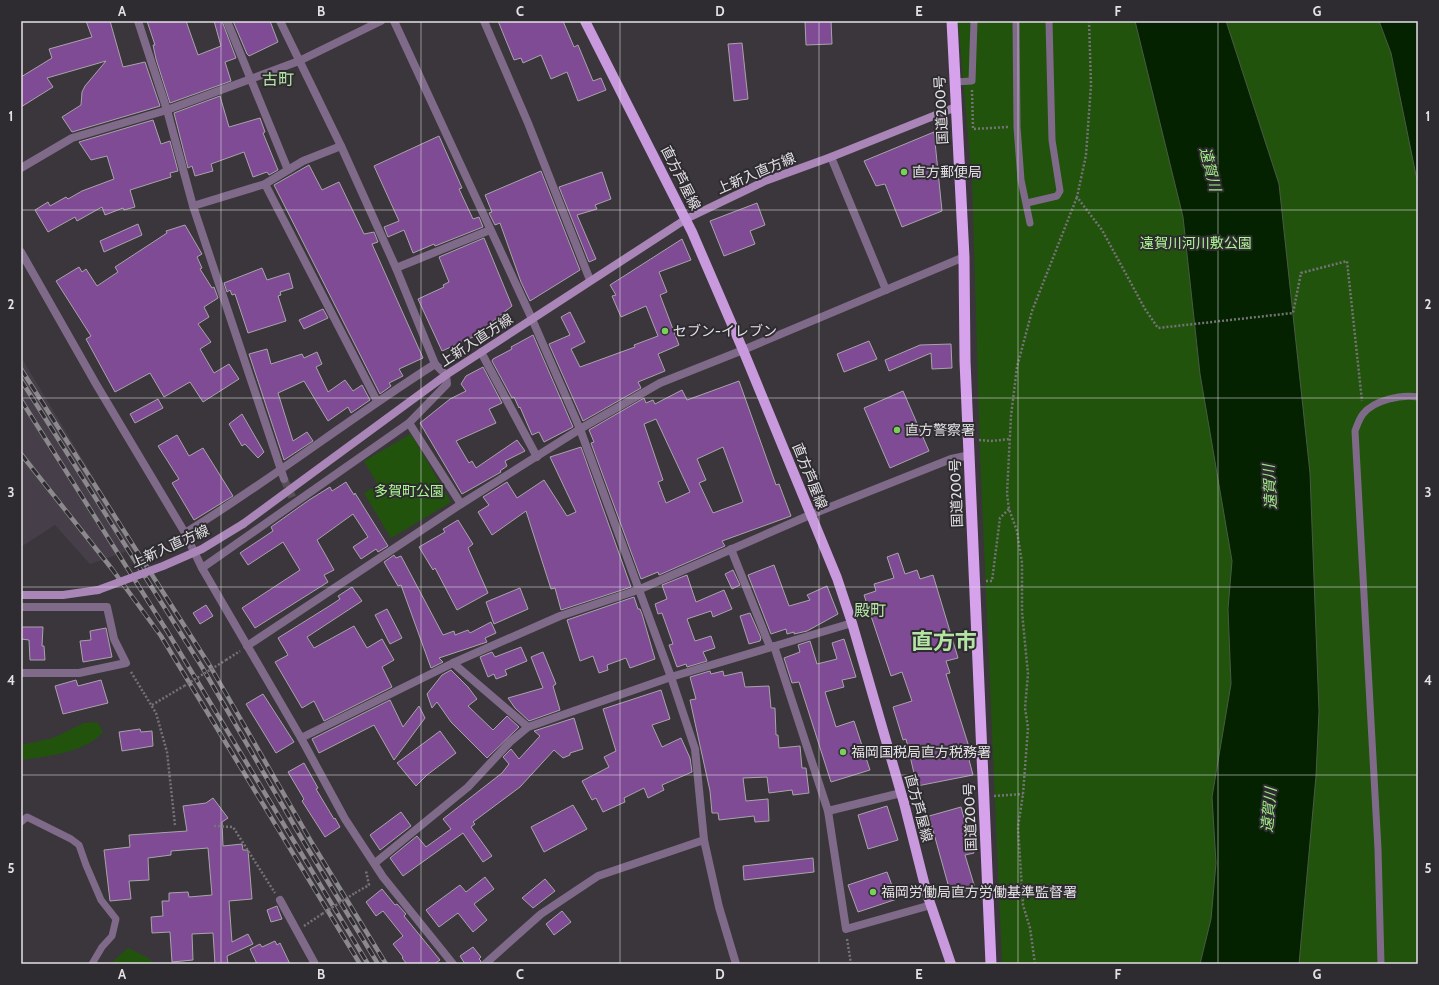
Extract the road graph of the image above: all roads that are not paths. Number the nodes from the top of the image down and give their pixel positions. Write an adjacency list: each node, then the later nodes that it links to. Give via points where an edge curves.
1 (138, 21): 16 (street)
2 (227, 21): 13 (street)
3 (280, 21): 12 (street)
4 (382, 21): 12 (street)
5 (394, 21): 26 (street)
6 (484, 21): 30 (street, via 528,123)
7 (585, 21): 24 (main road, 直方芦屋線)
8 (952, 21): 14 (highway, 国道200号)
9 (974, 21): 14 (lane, via 972,81)
10 (1016, 21): 22 (lane, via 1017,127 1021,180)
11 (1049, 21): 22 (lane, via 1052,140 1060,191 1057,196)
12 (299, 61): 13 (street); 17 (street)
13 (251, 78): 16 (street); 20 (street)
14 (954, 82): 15 (highway, 国道200号)
15 (956, 107): 18 (main road, 上新入直方線); 28 (highway, 国道200号)
16 (167, 110): 19 (street, via 72,138); 23 (street)
17 (341, 146): 20 (street, via 303,161); 29 (street)
18 (832, 157): 24 (main road, 上新入直方線, via 765,181); 31 (street)
19 (21, 168)
20 (288, 170): 21 (street)
21 (265, 184): 23 (street); 38 (street)
22 (1027, 203): 25 (lane)
23 (193, 206): 43 (street)
24 (686, 219): 30 (main road, 上新入直方線); 33 (main road, 直方芦屋線)
25 (1030, 222)
26 (490, 230): 29 (street); 32 (street)
27 (21, 252): 47 (street)
28 (964, 257): 31 (street); 41 (highway, 国道200号, via 965,361)
29 (396, 268): 35 (street)
30 (590, 280): 32 (main road, 上新入直方線)
31 (886, 290): 33 (street)
32 (532, 319): 34 (main road, 上新入直方線); 40 (street)
33 (743, 350): 40 (street, via 660,383); 46 (main road, 直方芦屋線)
34 (481, 352): 36 (main road, 上新入直方線); 42 (street)
35 (435, 364): 36 (street); 38 (street)
36 (446, 375): 39 (street, via 447,384); 51 (main road, 上新入直方線, bridge, via 243,524 202,549 98,590 63,595)
37 (1418, 397): 75 (lane, via 1383,400 1363,414 1355,431 1378,849)
38 (377, 401): 43 (street)
39 (409, 423): 45 (street); 49 (street)
40 (580, 428): 42 (street); 50 (street)
41 (970, 455): 46 (street, via 951,459); 74 (highway, 国道200号)
42 (537, 456): 45 (street)
43 (279, 470): 44 (street); 47 (street)
44 (284, 480)
45 (461, 504): 54 (street)
46 (810, 515): 48 (street); 53 (main road, 直方芦屋線, via 837,578)
47 (185, 534): 49 (street)
48 (731, 548): 50 (street); 55 (street)
49 (202, 568): 54 (street)
50 (638, 590): 56 (street, via 560,616); 58 (street)
51 (21, 595)
52 (21, 607): 57 (street, via 107,607 114,639 126,663 79,673)
53 (852, 623): 55 (street); 61 (main road, 直方芦屋線)
54 (247, 646): 60 (street)
55 (772, 646): 58 (street); 62 (street)
56 (453, 663): 59 (street); 60 (street)
57 (21, 673)
58 (671, 676): 59 (street); 64 (street, via 695,749)
59 (528, 727): 65 (street, via 510,742 468,787)
60 (301, 738): 65 (street, via 345,819)
61 (901, 793): 62 (street); 67 (main road, 直方芦屋線)
62 (828, 811): 67 (street, via 846,929)
63 (21, 822): 68 (lane, via 27,817 79,845 102,900 116,919 112,936)
64 (704, 840): 71 (street, via 598,876 541,914); 72 (street, via 719,907)
65 (375, 863): 70 (street, via 383,877)
66 (280, 900): 69 (street)
67 (931, 905): 73 (main road, 直方芦屋線)
68 (92, 964)
69 (315, 964)
70 (453, 964)
71 (485, 964)
72 (736, 964)
73 (949, 964)
74 (991, 964)
75 (1380, 964)

